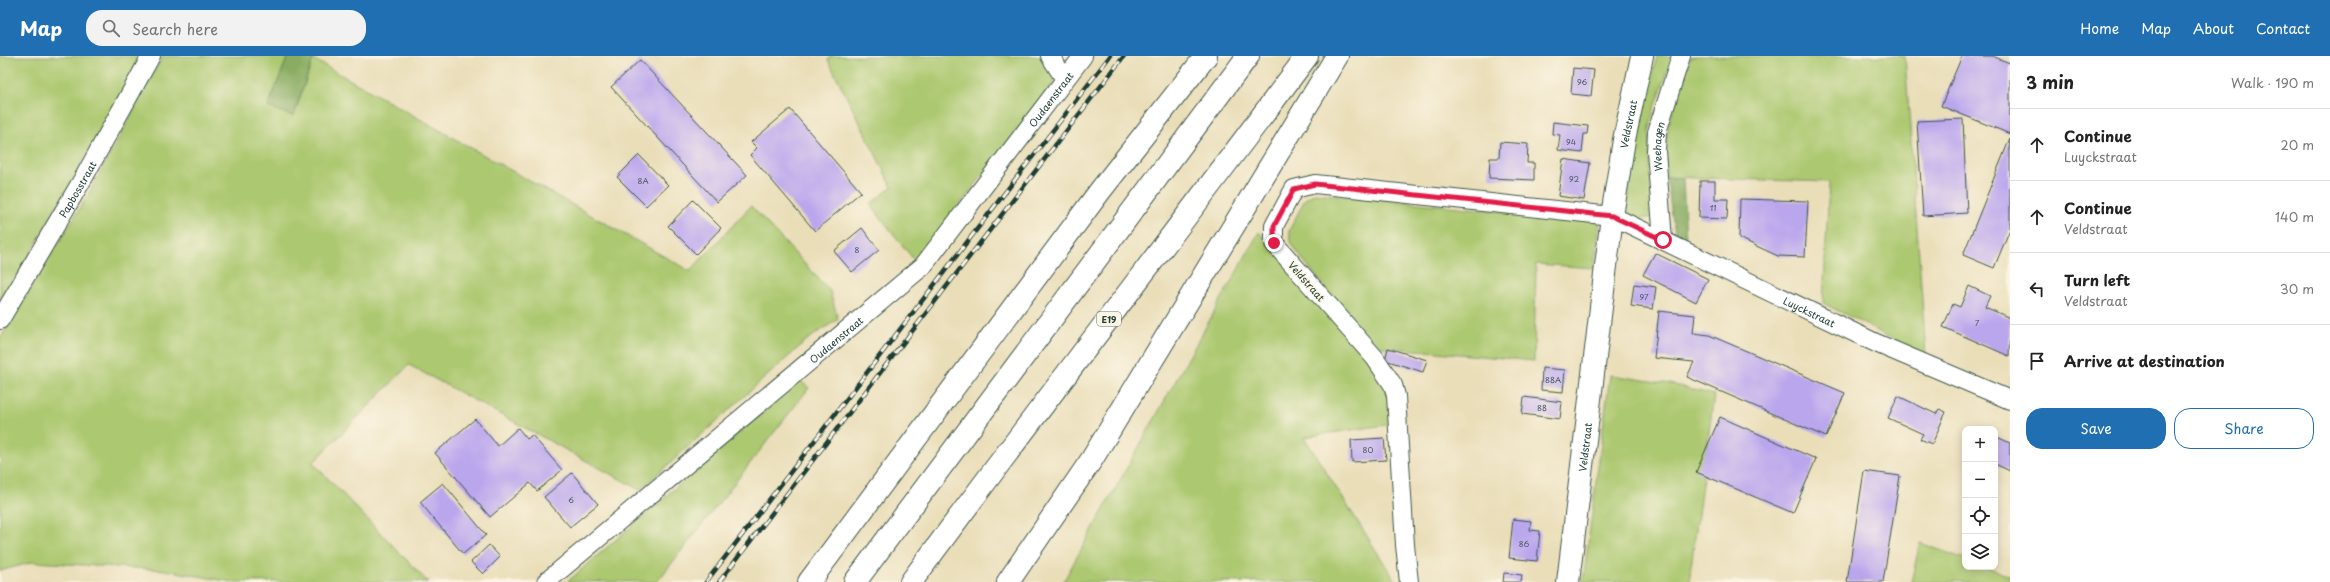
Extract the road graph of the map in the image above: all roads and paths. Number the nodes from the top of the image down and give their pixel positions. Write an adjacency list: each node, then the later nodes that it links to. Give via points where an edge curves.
1 (151, 56): 13 (street, Papbosstraat)
2 (1050, 56): 10 (street)
3 (1083, 56): 10 (street, Oudaenstraat)
4 (1206, 56): 16 (main road, via 1100,191)
5 (1248, 56): 17 (main road)
6 (1307, 56): 18 (main road, E19)
7 (1337, 56): 19 (main road, via 1092,459)
8 (1642, 56): 11 (main road, Veldstraat, via 1624,140)
9 (1681, 56): 12 (street, Weehagen, via 1657,132 1656,151)
10 (1065, 79): 15 (street, Oudaenstraat, via 922,266)
11 (1612, 216): 12 (street, Luyckstraat); 20 (street, Veldstraat, via 1315,184 1294,189 1274,226 1274,243 1375,358 1393,385 1396,396); 21 (main road, Veldstraat)
12 (1663, 240): 14 (street, Luyckstraat, via 1876,342)
13 (0, 320)
14 (2010, 400)
15 (546, 582)
16 (809, 582)
17 (855, 582)
18 (911, 582)
19 (1008, 582)
20 (1409, 582)
21 (1568, 582)

